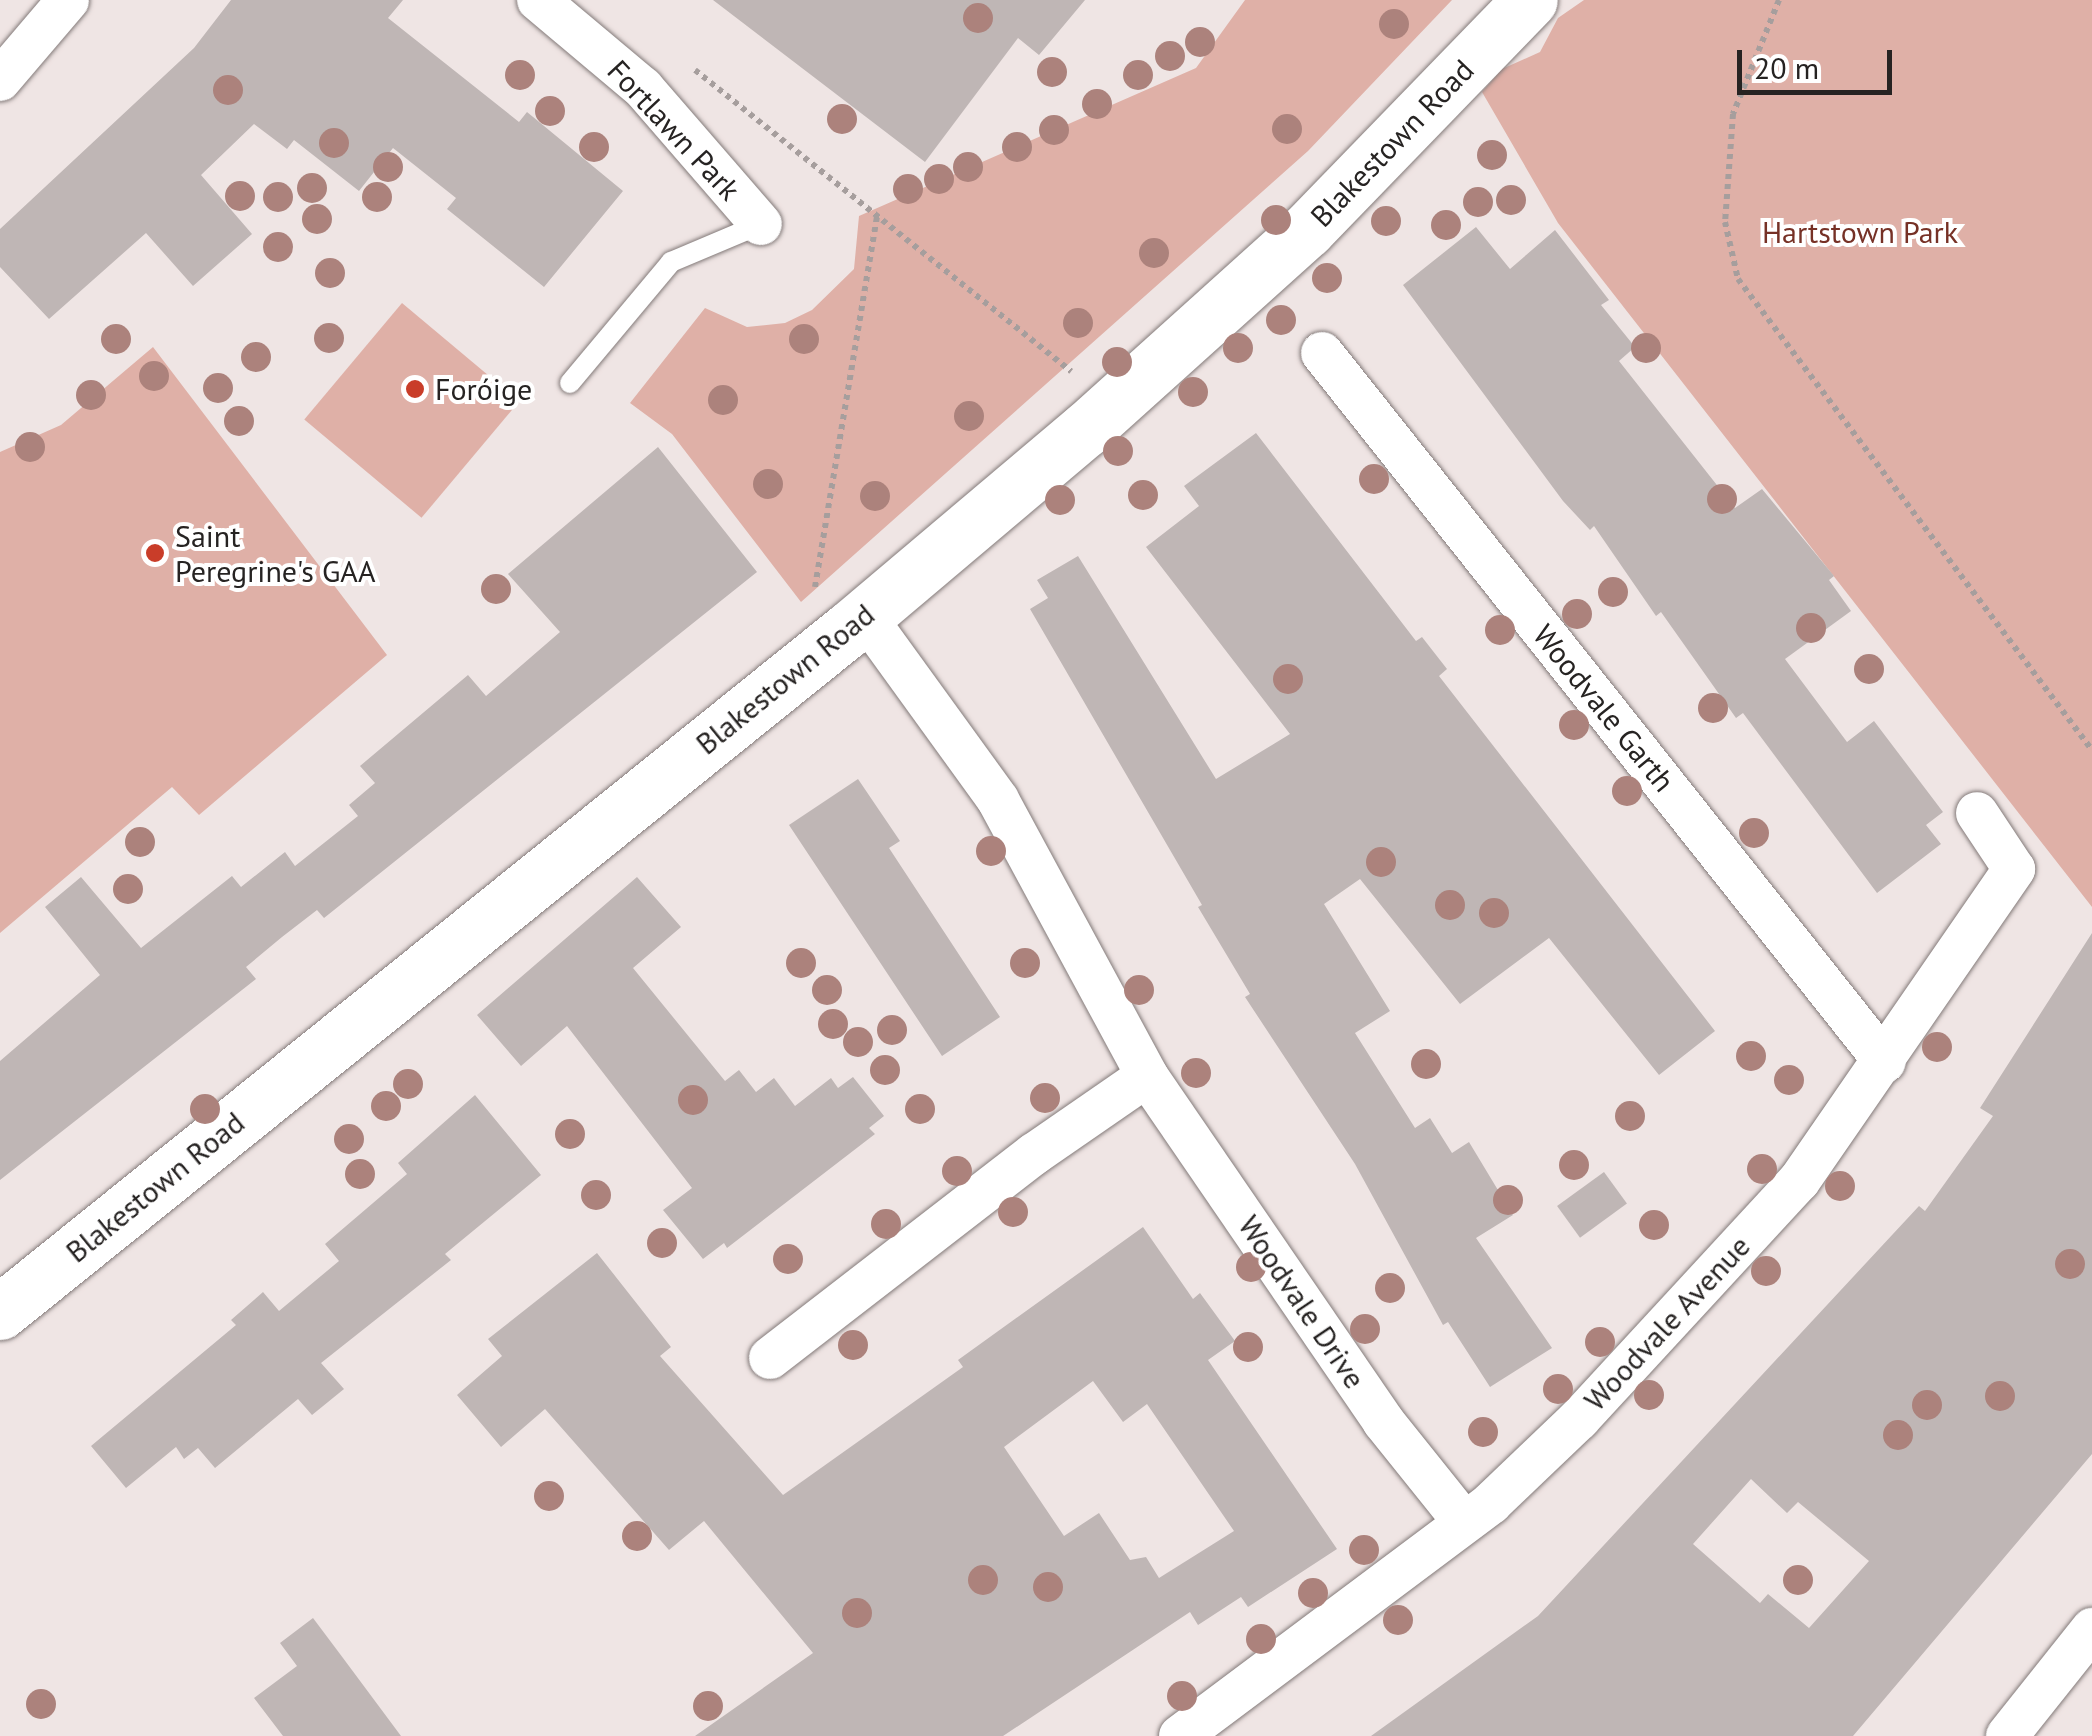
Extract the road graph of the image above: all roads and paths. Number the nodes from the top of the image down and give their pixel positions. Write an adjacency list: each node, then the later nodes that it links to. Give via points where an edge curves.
1 (68, 0): 6 (street)
2 (538, 0): 8 (street, Fortlawn Park, via 643,88)
3 (1530, 0): 11 (street, Blakestown Road, via 1307,230)
4 (1779, 0): 13 (path, via 1733,114 1725,222 1738,280)
5 (691, 66): 7 (path)
6 (0, 80)
7 (877, 214): 11 (path); 12 (path, via 814,586)
8 (761, 224): 10 (lane, via 671,262)
9 (1322, 353): 15 (street, Woodvale Garth)
10 (570, 383)
11 (1110, 408): 12 (street, Blakestown Road)
12 (857, 623): 16 (street, Woodvale Drive, via 998,800); 17 (street, Blakestown Road)
13 (2092, 750)
14 (1976, 813): 15 (street, Woodvale Avenue, via 2014,869)
15 (1885, 1062): 19 (street, Woodvale Avenue, via 1790,1192 1580,1419)
16 (1147, 1076): 18 (street, via 1034,1154); 19 (street, Woodvale Drive, via 1383,1421)
17 (0, 1312)
18 (770, 1358)
19 (1464, 1522): 21 (street, Woodvale Avenue)
20 (2092, 1630): 22 (street)
21 (1180, 1736)
22 (2007, 1736)

